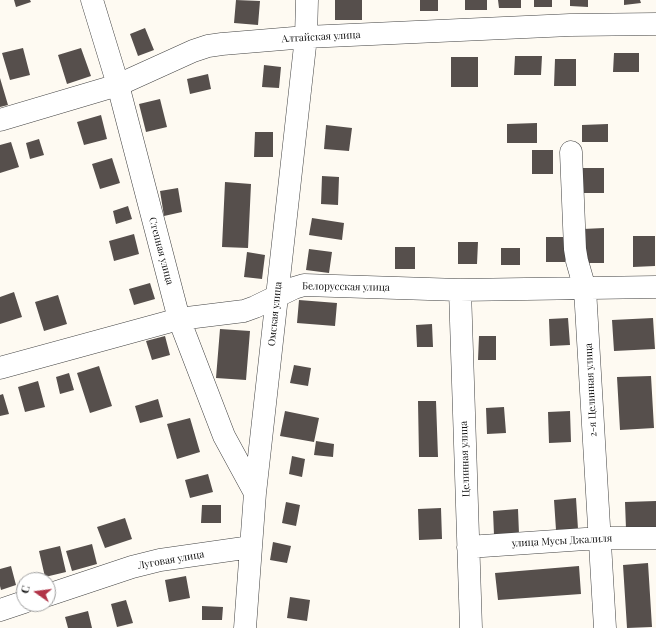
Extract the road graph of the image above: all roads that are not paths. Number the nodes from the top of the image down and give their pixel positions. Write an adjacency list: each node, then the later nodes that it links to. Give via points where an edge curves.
1 (92, 0): 5 (street, Степная улица)
2 (308, 0): 4 (street, Омская улица)
3 (656, 24): 4 (street, Алтайская улица, via 570,25)
4 (306, 37): 5 (street, Алтайская улица, via 208,46); 11 (street, Омская улица)
5 (118, 85): 6 (street, Алтайская улица); 12 (street, Степная улица)
6 (0, 120)
7 (571, 152): 9 (street, 2-я Целинная улица, via 577,260)
8 (656, 287): 9 (street, Белорусская улица)
9 (585, 289): 10 (street, Белорусская улица); 15 (street, 2-я Целинная улица)
10 (460, 290): 11 (street, Белорусская улица, via 304,285); 18 (street, Целинная улица)
11 (277, 295): 12 (street, Белорусская улица, via 244,311); 14 (street, Омская улица)
12 (179, 319): 13 (street, Белорусская улица); 14 (street, Степная улица, via 224,436)
13 (0, 368)
14 (255, 493): 17 (street, Омская улица)
15 (600, 538): 16 (street, улица Мусы Джалиля); 18 (street, улица Мусы Джалиля); 24 (street, 2-я Целинная улица)
16 (656, 538)
17 (251, 547): 19 (street, Луговая улица, via 160,560); 22 (street, Омская улица)
18 (468, 547): 23 (street, Целинная улица)
19 (56, 592)
20 (16, 605): 21 (street)
21 (0, 610)
22 (245, 628)
23 (471, 628)
24 (605, 628)

